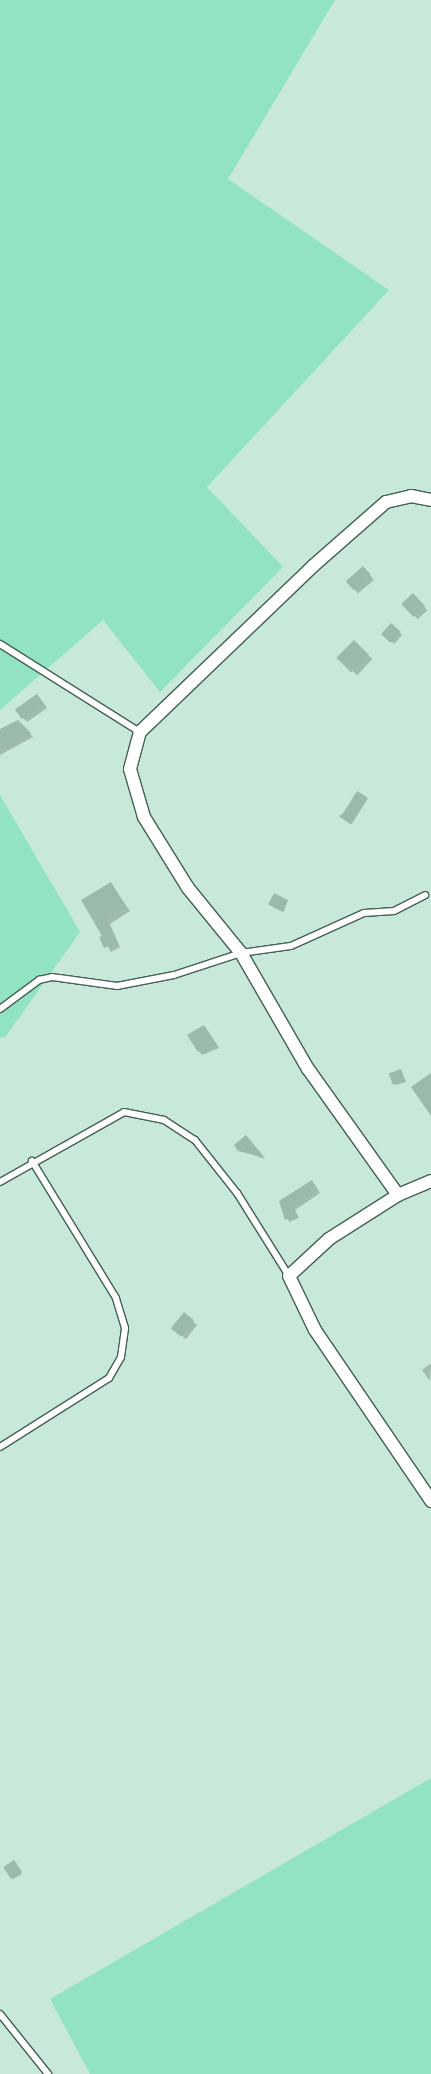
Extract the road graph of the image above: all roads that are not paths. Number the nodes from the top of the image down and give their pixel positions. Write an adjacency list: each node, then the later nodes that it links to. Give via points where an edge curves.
1 (431, 500): 3 (street, via 411,496 386,502)
2 (0, 644): 3 (lane)
3 (140, 732): 5 (street, via 130,769 144,817 188,888)
4 (425, 895): 5 (lane, via 394,911 364,913 290,946)
5 (242, 953): 6 (lane, via 174,975 117,986 52,977 39,980); 10 (street, via 308,1069)
6 (0, 1009)
7 (32, 1161): 9 (lane); 11 (lane, via 124,1112 164,1120 195,1140 237,1193); 12 (lane, via 116,1298 125,1328 121,1357 109,1378)
8 (431, 1181): 10 (street)
9 (0, 1182)
10 (398, 1195): 11 (street, via 328,1239)
11 (289, 1276): 13 (street, via 315,1330)
12 (0, 1447)
13 (431, 1501)
14 (0, 2014): 15 (lane)
15 (48, 2074)

